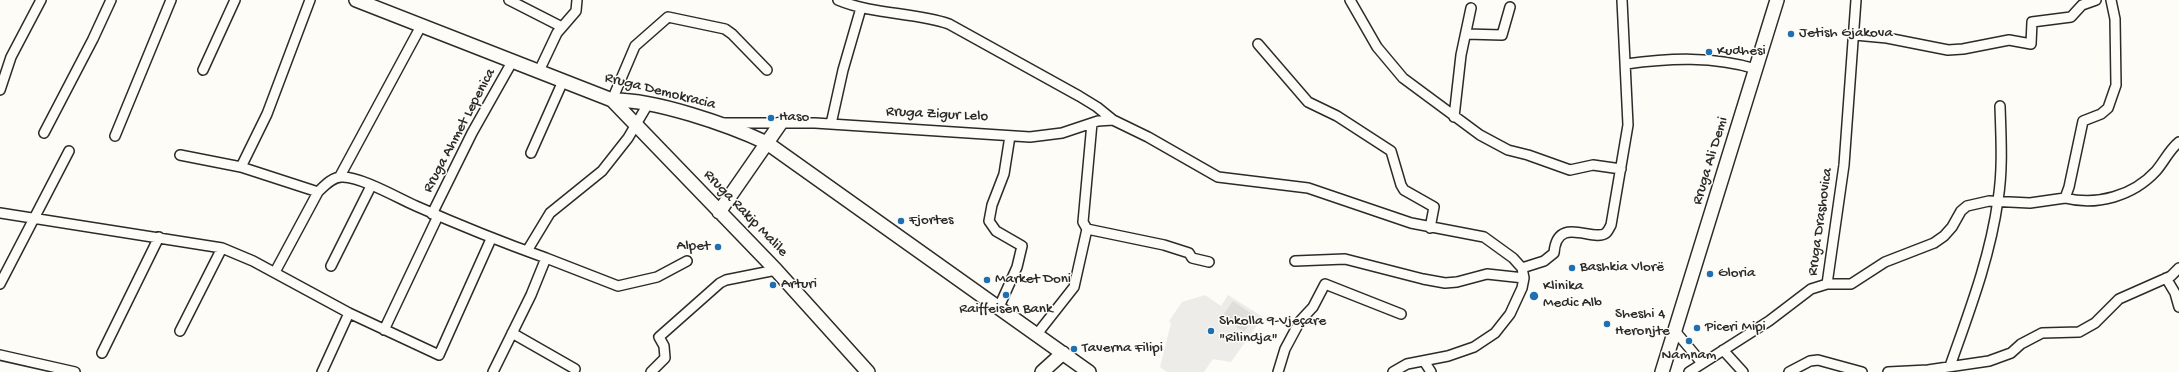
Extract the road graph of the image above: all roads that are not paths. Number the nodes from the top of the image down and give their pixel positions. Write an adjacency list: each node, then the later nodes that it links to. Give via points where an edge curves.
1 (41, 0): 31 (street, via 11,57)
2 (111, 0): 42 (street)
3 (171, 0): 43 (street)
4 (235, 0): 27 (street)
5 (310, 0): 50 (street, via 267,114)
6 (356, 0): 19 (main road, Rruga Demokracia)
7 (509, 0): 20 (street)
8 (577, 0): 20 (street, via 576,11)
9 (838, 0): 17 (street)
10 (1350, 0): 35 (street, via 1377,47 1403,78)
11 (1622, 0): 25 (street)
12 (1777, 0): 26 (main road, Rruga Ali Demi)
13 (1856, 0): 22 (street, Rruga Drashovica)
14 (2096, 0): 22 (street, via 2082,5 2071,17 2032,22 2031,44 2009,40 1948,50 1887,38)
15 (2111, 0): 55 (street, via 2116,19 2116,85 2108,108 2083,121)
16 (1510, 7): 21 (street, via 1502,35)
17 (861, 8): 36 (street, via 934,19 950,24 1079,96); 40 (street, via 843,70)
18 (1471, 8): 21 (street)
19 (421, 26): 24 (main road, Rruga Demokracia); 52 (street)
20 (562, 27): 29 (street, via 551,43)
21 (1466, 34): 35 (street)
22 (1855, 35): 79 (street, Rruga Drashovica, via 1844,165)
23 (1258, 44): 61 (street, via 1308,102 1386,146 1391,152 1404,190 1434,207)
24 (512, 62): 29 (main road, Rruga Demokracia); 59 (street, Rruga Ahmet Lepenica, via 472,133)
25 (1626, 64): 26 (street, via 1694,58); 51 (street, via 1628,125)
26 (1756, 69): 86 (main road, Rruga Ali Demi)
27 (203, 70)
28 (767, 70): 32 (street, via 725,29 668,17 634,46)
29 (539, 71): 30 (main road, Rruga Demokracia)
30 (563, 81): 32 (main road, Rruga Demokracia); 48 (street)
31 (0, 90)
32 (612, 100): 33 (main road, Rruga Demokracia); 41 (main road, Rruga Rakip Malile)
33 (648, 104): 37 (main road, Rruga Demokracia); 41 (street)
34 (2000, 106): 56 (street, via 2002,163)
35 (1454, 117): 51 (street, via 1508,150 1528,154 1560,167 1570,170 1594,165)
36 (1113, 120): 38 (street, Rruga Zigur Lelo); 61 (street, via 1218,177 1308,188 1393,218)
37 (719, 123): 39 (street, Rruga Zigur Lelo); 46 (main road, Rruga Demokracia)
38 (1092, 123): 44 (street, Rruga Zigur Lelo, via 1045,136); 62 (street, via 1083,222)
39 (780, 124): 40 (street, Rruga Zigur Lelo); 46 (main road)
40 (832, 124): 44 (street, Rruga Zigur Lelo)
41 (636, 125): 57 (main road, Rruga Rakip Malile); 66 (street, via 602,171 550,213)
42 (44, 133)
43 (115, 136)
44 (1010, 136): 80 (street, via 1004,174 992,205 989,221 996,231 1022,246 1017,267)
45 (2179, 142): 55 (street, via 2156,171 2129,191 2094,201 2079,202)
46 (767, 143): 57 (main road); 80 (main road, Rruga Demokracia)
47 (69, 152): 60 (street)
48 (531, 153)
49 (180, 155): 50 (street)
50 (241, 167): 54 (street)
51 (1621, 169): 72 (street, via 1611,225 1607,232 1602,235 1577,231 1563,234 1555,243 1554,253 1544,260)
52 (340, 176): 53 (street); 54 (street)
53 (371, 186): 59 (street); 71 (street)
54 (318, 192): 75 (street)
55 (2065, 198): 56 (street, via 2030,203)
56 (1998, 201): 79 (street, via 1967,206 1944,236 1934,243 1874,267 1858,281 1851,284); 95 (street, via 1985,266)
57 (719, 212): 74 (main road, Rruga Rakip Malile)
58 (0, 213): 60 (street)
59 (435, 215): 64 (street); 84 (street, Rruga Ahmet Lepenica)
60 (34, 218): 63 (street); 78 (street)
61 (1430, 228): 72 (street, via 1484,238 1513,258)
62 (1087, 229): 70 (street, via 1164,245 1189,253 1192,258); 88 (street, via 1074,287)
63 (159, 237): 65 (street); 90 (street)
64 (491, 240): 66 (street); 84 (street, via 439,355)
65 (222, 248): 75 (street); 85 (street)
66 (527, 251): 67 (street)
67 (546, 258): 68 (street, via 623,286 657,277); 87 (street)
68 (687, 261)
69 (1295, 261): 76 (street, via 1345,258 1445,283 1487,274)
70 (1209, 262)
71 (331, 266)
72 (1522, 268): 76 (street)
73 (2179, 268): 77 (street)
74 (776, 270): 101 (street, via 720,283 659,336 664,346 665,358); 102 (main road, Rruga Rakip Malile)
75 (275, 272): 82 (street)
76 (1524, 278): 93 (street, via 1517,302 1495,333 1474,347)
77 (2166, 278): 81 (street, via 2175,292); 95 (street, via 2119,299 2088,328 2075,332 2042,333 1999,358)
78 (0, 284)
79 (1827, 284): 89 (street, Rruga Drashovica, via 1811,288 1769,321)
80 (999, 307): 88 (main road, Rruga Demokracia)
81 (2179, 307)
82 (349, 313): 84 (street); 99 (street)
83 (1401, 314): 105 (street, via 1325,284 1285,349)
84 (384, 330)
85 (180, 331)
86 (1675, 331): 94 (street); 97 (main road, Rruga Ali Demi)
87 (512, 333): 96 (street); 100 (street)
88 (1037, 334): 91 (main road, Rruga Demokracia)
89 (1723, 350): 94 (street, Rruga Drashovica); 109 (street)
90 (102, 353)
91 (1063, 353): 103 (main road); 104 (main road, Rruga Demokracia)
92 (0, 355): 98 (street)
93 (1424, 361): 106 (street, via 1407,364); 107 (street)
94 (1702, 363): 108 (street, Rruga Drashovica)
95 (1950, 366): 112 (street)
96 (575, 369)
97 (1664, 371)
98 (76, 372)
99 (322, 372)
100 (493, 372)
101 (651, 372)
102 (868, 372)
103 (1042, 372)
104 (1089, 372)
105 (1278, 372)
106 (1393, 372)
107 (1431, 372)
108 (1689, 372)
109 (1743, 372)
110 (1789, 372): 111 (street, via 1818,360)
111 (1862, 372)
112 (1888, 372)

